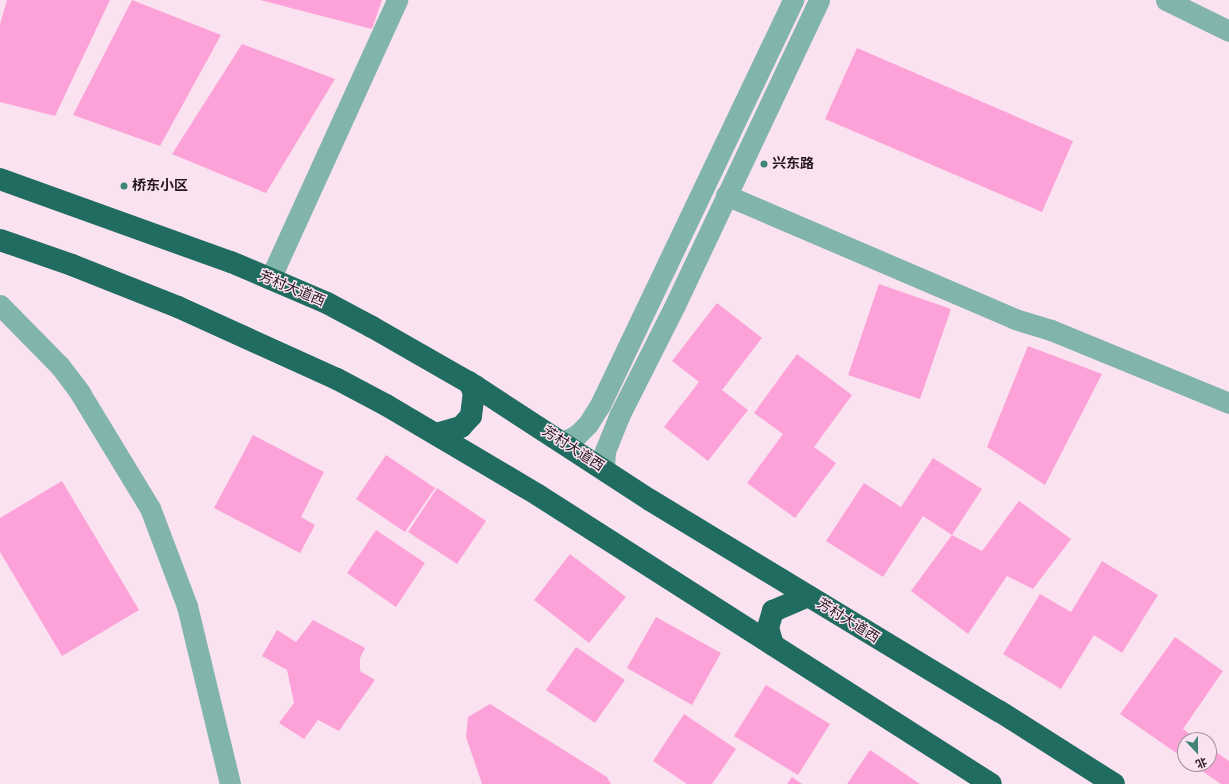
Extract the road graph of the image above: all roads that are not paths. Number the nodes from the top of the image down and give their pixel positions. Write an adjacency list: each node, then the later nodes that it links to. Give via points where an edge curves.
1 (397, 0): 9 (street)
2 (793, 0): 14 (street, via 600,405 588,424 577,435)
3 (819, 0): 7 (street)
4 (1166, 0): 5 (street)
5 (1229, 30)
6 (0, 179): 9 (highway, 芳村大道西, via 231,262)
7 (726, 195): 12 (street, via 1015,318 1051,330); 15 (street, via 675,305 619,416 605,451)
8 (0, 240): 13 (highway, via 72,265 218,325 337,379)
9 (270, 279): 11 (highway, 芳村大道西, via 327,304)
10 (0, 305): 18 (street, via 60,366 72,382 150,508 187,606)
11 (469, 382): 13 (highway, via 474,393 471,416 461,427); 14 (highway, 芳村大道西)
12 (1229, 403)
13 (436, 434): 17 (highway, via 538,495)
14 (563, 442): 15 (highway, 芳村大道西)
15 (604, 468): 16 (highway, 芳村大道西, via 650,500)
16 (808, 596): 17 (highway, via 773,611 768,628); 20 (highway, 芳村大道西)
17 (773, 645): 19 (highway)
18 (230, 784)
19 (991, 784)
20 (1114, 784)

